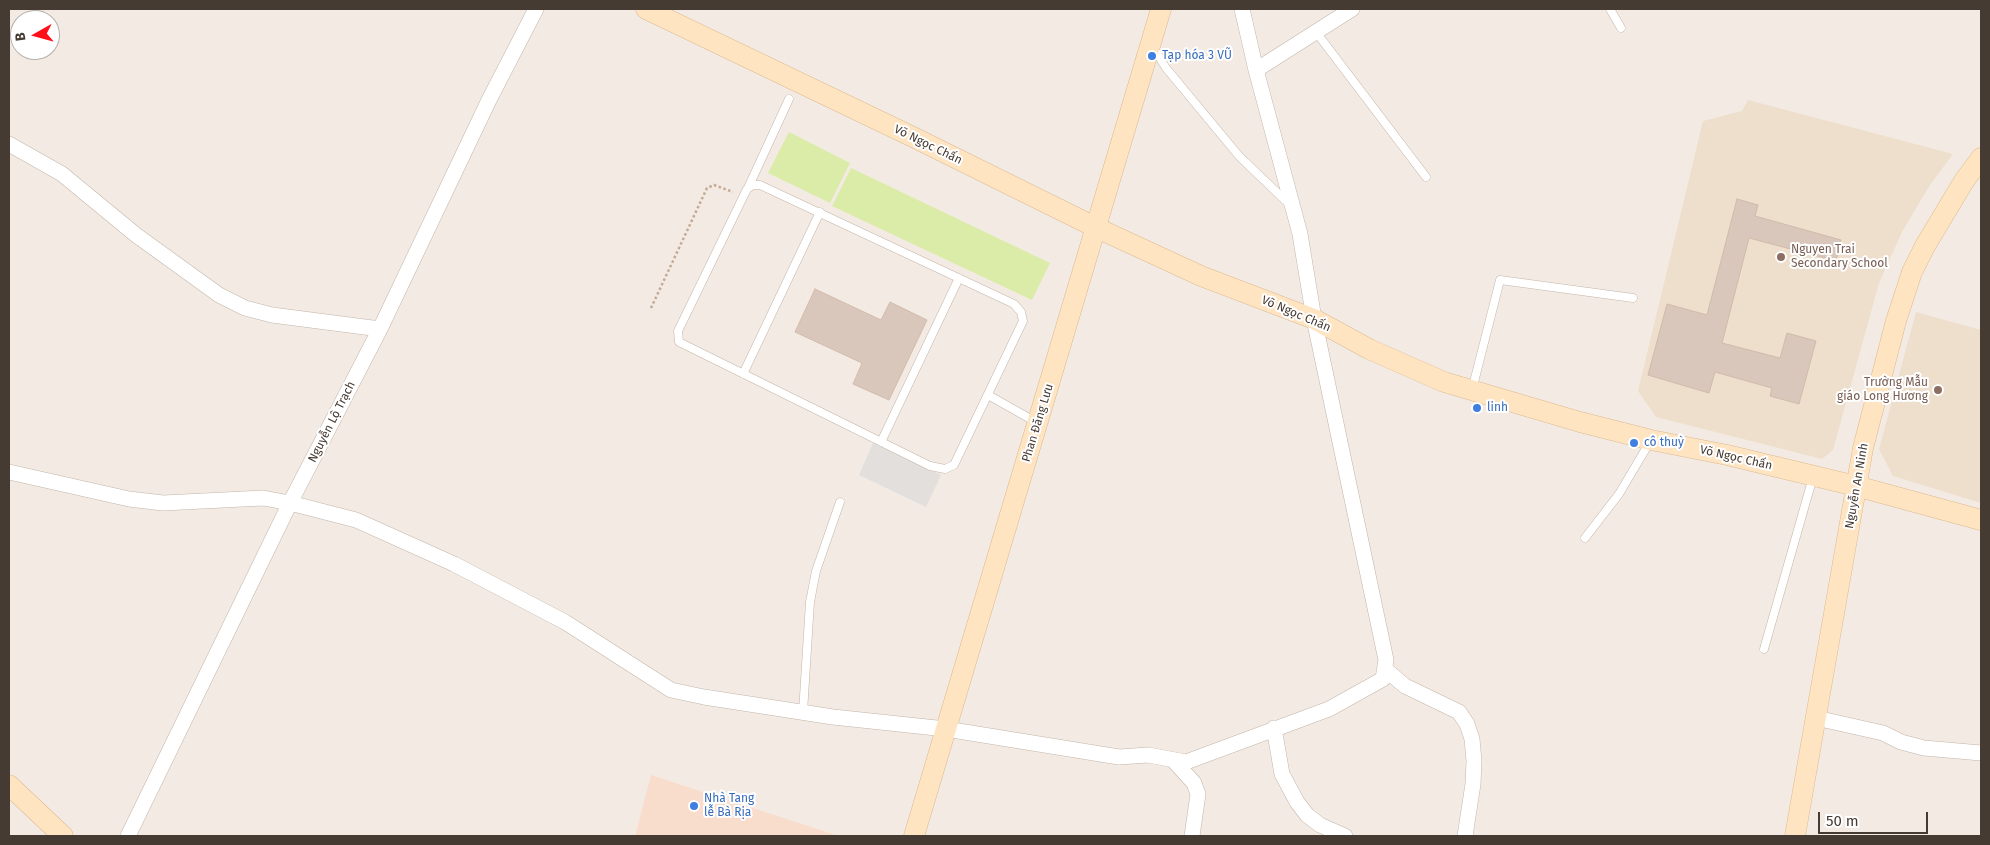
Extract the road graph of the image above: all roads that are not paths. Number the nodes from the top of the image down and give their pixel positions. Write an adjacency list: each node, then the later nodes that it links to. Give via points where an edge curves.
1 (536, 9): 22 (street, Nguyễn Lộ Trạch)
2 (646, 9): 18 (street, Võ Ngọc Chấn)
3 (1162, 9): 9 (street, Phan Đăng Lưu)
4 (1242, 9): 10 (street)
5 (1352, 9): 8 (street)
6 (1610, 9): 7 (lane)
7 (1621, 28)
8 (1316, 32): 10 (street); 14 (lane)
9 (1151, 44): 16 (lane, via 1172,75 1239,156); 18 (street, Phan Đăng Lưu)
10 (1256, 70): 16 (street)
11 (789, 99): 15 (lane)
12 (9, 144): 22 (street, via 62,174 136,235 219,295 245,308 272,315)
13 (1981, 158): 31 (street, Nguyễn An Ninh, via 1929,238 1912,272 1891,340)
14 (1426, 177)
15 (747, 189): 17 (lane, via 760,185); 23 (lane, via 678,332 679,342)
16 (1292, 207): 21 (street, via 1300,234)
17 (820, 212): 19 (lane); 23 (lane)
18 (1097, 228): 21 (street, Võ Ngọc Chấn, via 1201,276); 26 (street, Phan Đăng Lưu)
19 (959, 278): 25 (lane, via 1014,304 1021,312 1023,321); 28 (lane)
20 (1632, 298): 24 (lane, via 1500,280)
21 (1314, 319): 24 (street, Võ Ngọc Chấn, via 1424,374); 37 (street, via 1386,660)
22 (380, 329): 33 (street, Nguyễn Lộ Trạch)
23 (743, 374): 28 (lane)
24 (1472, 390): 27 (street, Võ Ngọc Chấn)
25 (988, 395): 26 (lane); 28 (lane, via 954,465 945,469 930,466)
26 (1038, 423): 41 (street, Phan Đăng Lưu)
27 (1651, 440): 30 (street, Võ Ngọc Chấn); 35 (lane, via 1619,494)
28 (881, 442)
29 (9, 472): 33 (street, via 129,499 163,502 255,497)
30 (1813, 476): 31 (street, Võ Ngọc Chấn); 36 (lane)
31 (1856, 486): 34 (street, Võ Ngọc Chấn); 39 (street, Nguyễn An Ninh)
32 (840, 502): 38 (lane, via 816,571 810,602)
33 (290, 503): 38 (street, via 356,520 454,564 565,622 671,690); 46 (street, Nguyễn Lộ Trạch)
34 (1981, 520)
35 (1585, 538)
36 (1764, 650)
37 (1385, 669): 40 (street, via 1383,680 1329,709); 50 (street, via 1406,686 1459,712 1467,724 1474,761)
38 (803, 712): 41 (street)
39 (1816, 718): 42 (street, via 1883,733 1924,748); 51 (street, Nguyễn An Ninh)
40 (1274, 728): 43 (street, via 1186,762); 49 (street, via 1282,774 1296,802 1320,825)
41 (946, 729): 43 (street, via 1119,757 1148,755); 47 (street, Phan Đăng Lưu)
42 (1981, 753)
43 (1173, 760): 48 (street, via 1194,783 1198,794)
44 (9, 785): 45 (street)
45 (63, 836)
46 (128, 836)
47 (914, 836)
48 (1192, 836)
49 (1345, 836)
50 (1465, 836)
51 (1795, 836)

